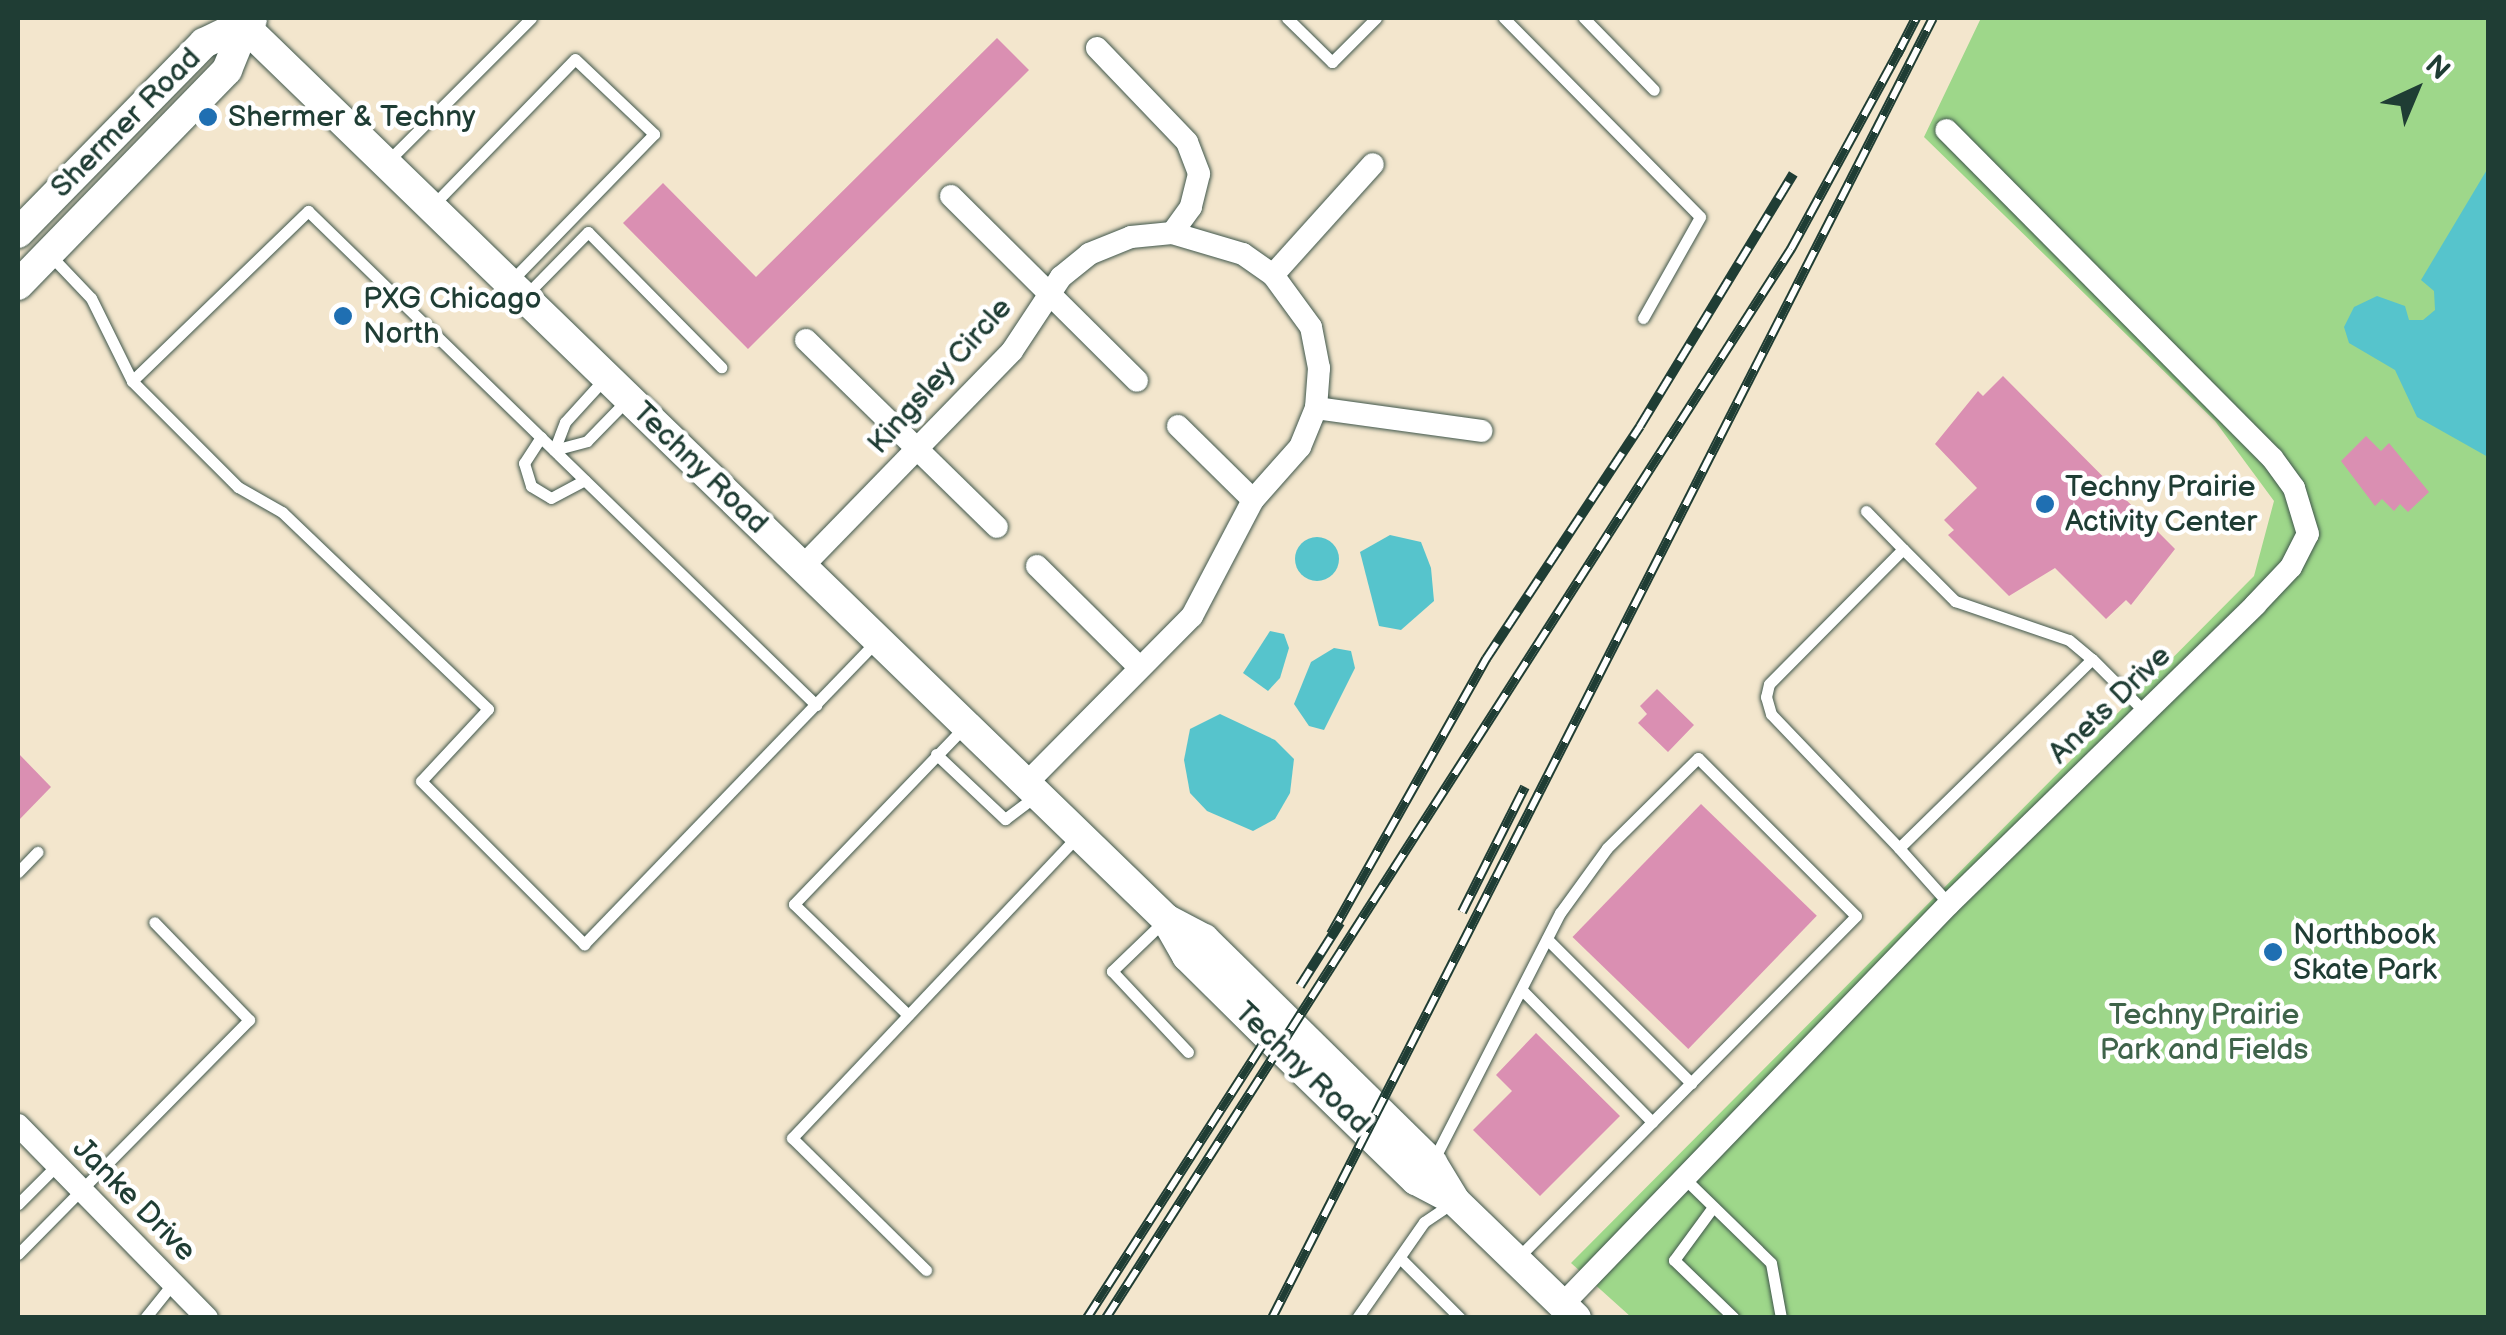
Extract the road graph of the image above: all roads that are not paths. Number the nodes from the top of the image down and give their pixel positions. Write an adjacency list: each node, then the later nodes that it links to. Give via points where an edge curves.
1 (531, 18): 10 (lane)
2 (1288, 18): 3 (lane, via 1332,62)
3 (1376, 18)
4 (1504, 18): 21 (lane, via 1700,217)
5 (1584, 18): 8 (lane)
6 (245, 20): 10 (main road, Techny Road); 14 (main road, Shermer Road, via 204,43); 16 (main road, Shermer Road, via 228,70)
7 (1097, 48): 15 (street, via 1187,142 1198,174 1191,206)
8 (1654, 90)
9 (1946, 130): 45 (street, Anets Drive, via 2272,458 2306,514 2308,534 2291,567)
10 (386, 163): 13 (main road, Techny Road)
11 (1373, 164): 17 (street)
12 (951, 196): 20 (street)
13 (431, 207): 19 (main road, Techny Road); 19 (lane, via 575,60 654,134)
14 (18, 233)
15 (1172, 234): 17 (street, Kingsley Circle, via 1225,246); 20 (street, Kingsley Circle, via 1131,238 1088,254)
16 (49, 254): 18 (main road, Shermer Road); 25 (lane, via 91,298)
17 (1274, 275): 28 (street, Kingsley Circle, via 1311,327 1319,368)
18 (18, 285)
19 (516, 290): 23 (lane, via 588,232); 24 (main road, Techny Road)
20 (1050, 294): 26 (street); 33 (street, Kingsley Circle, via 1012,350)
21 (1643, 318)
22 (806, 340): 33 (street)
23 (721, 367)
24 (606, 377): 27 (main road, Techny Road); 32 (lane, via 565,422)
25 (132, 381): 31 (lane, via 308,211); 44 (lane, via 238,486 282,512 488,709 421,781 584,944)
26 (1137, 382)
27 (628, 398): 32 (lane, via 587,440); 40 (main road, Techny Road)
28 (1316, 408): 30 (street); 35 (street, Kingsley Circle, via 1300,447)
29 (1178, 426): 35 (street)
30 (1482, 432)
31 (540, 437): 32 (lane); 34 (lane, via 524,463 531,486 551,498)
32 (554, 450): 34 (lane)
33 (918, 450): 37 (street); 40 (street, Kingsley Circle)
34 (585, 480): 44 (lane)
35 (1253, 500): 43 (street, Kingsley Circle, via 1192,616)
36 (1866, 511): 38 (lane)
37 (997, 527)
38 (1903, 549): 42 (lane, via 1955,602 2070,640); 50 (lane, via 1769,684 1766,697 1771,714)
39 (1037, 566): 43 (street)
40 (802, 567): 41 (main road, Techny Road)
41 (878, 640): 44 (lane); 46 (main road, Techny Road)
42 (2092, 658): 45 (lane); 50 (lane)
43 (1138, 666): 48 (street, Kingsley Circle)
44 (816, 704)
45 (2145, 712): 53 (street, Anets Drive)
46 (966, 725): 47 (lane); 48 (main road, Techny Road)
47 (936, 754): 48 (lane, via 1005,819); 58 (lane, via 794,904)
48 (1032, 789): 49 (main road, Techny Road)
49 (1079, 834): 54 (main road, Techny Road); 58 (lane)
50 (1899, 848): 53 (lane)
51 (37, 852): 52 (lane)
52 (18, 872)
53 (1949, 904): 65 (street, Anets Drive)
54 (1166, 918): 59 (lane, via 1112,971); 63 (main road, Techny Road, via 1204,939); 67 (main road, Techny Road, via 1187,956 1292,1059 1416,1180)
55 (154, 922): 66 (lane, via 249,1020)
56 (1547, 939): 57 (lane); 60 (lane); 60 (lane, via 1607,848 1698,758 1856,916)
57 (1523, 991): 61 (lane); 63 (lane)
58 (908, 1015): 73 (lane, via 792,1138)
59 (1188, 1052)
60 (1691, 1083): 61 (lane)
61 (1652, 1122): 72 (lane)
62 (18, 1125): 64 (street, Janke Drive)
63 (1432, 1162): 67 (main road, Techny Road)
64 (57, 1165): 66 (street, Janke Drive); 68 (lane)
65 (1682, 1176): 69 (lane); 75 (street, Anets Drive)
66 (79, 1188): 70 (lane); 74 (street, Janke Drive)
67 (1455, 1201): 71 (lane, via 1424,1222); 72 (main road, Techny Road)
68 (18, 1204)
69 (1713, 1207): 80 (lane, via 1674,1260); 81 (lane, via 1771,1263)
70 (18, 1254)
71 (1400, 1258): 78 (lane); 79 (lane)
72 (1516, 1260): 75 (main road, Techny Road)
73 (926, 1270)
74 (173, 1283): 76 (lane); 77 (street, Janke Drive)
75 (1571, 1314)
76 (145, 1318)
77 (207, 1318)
78 (1356, 1318)
79 (1460, 1318)
80 (1734, 1318)
81 (1781, 1318)

